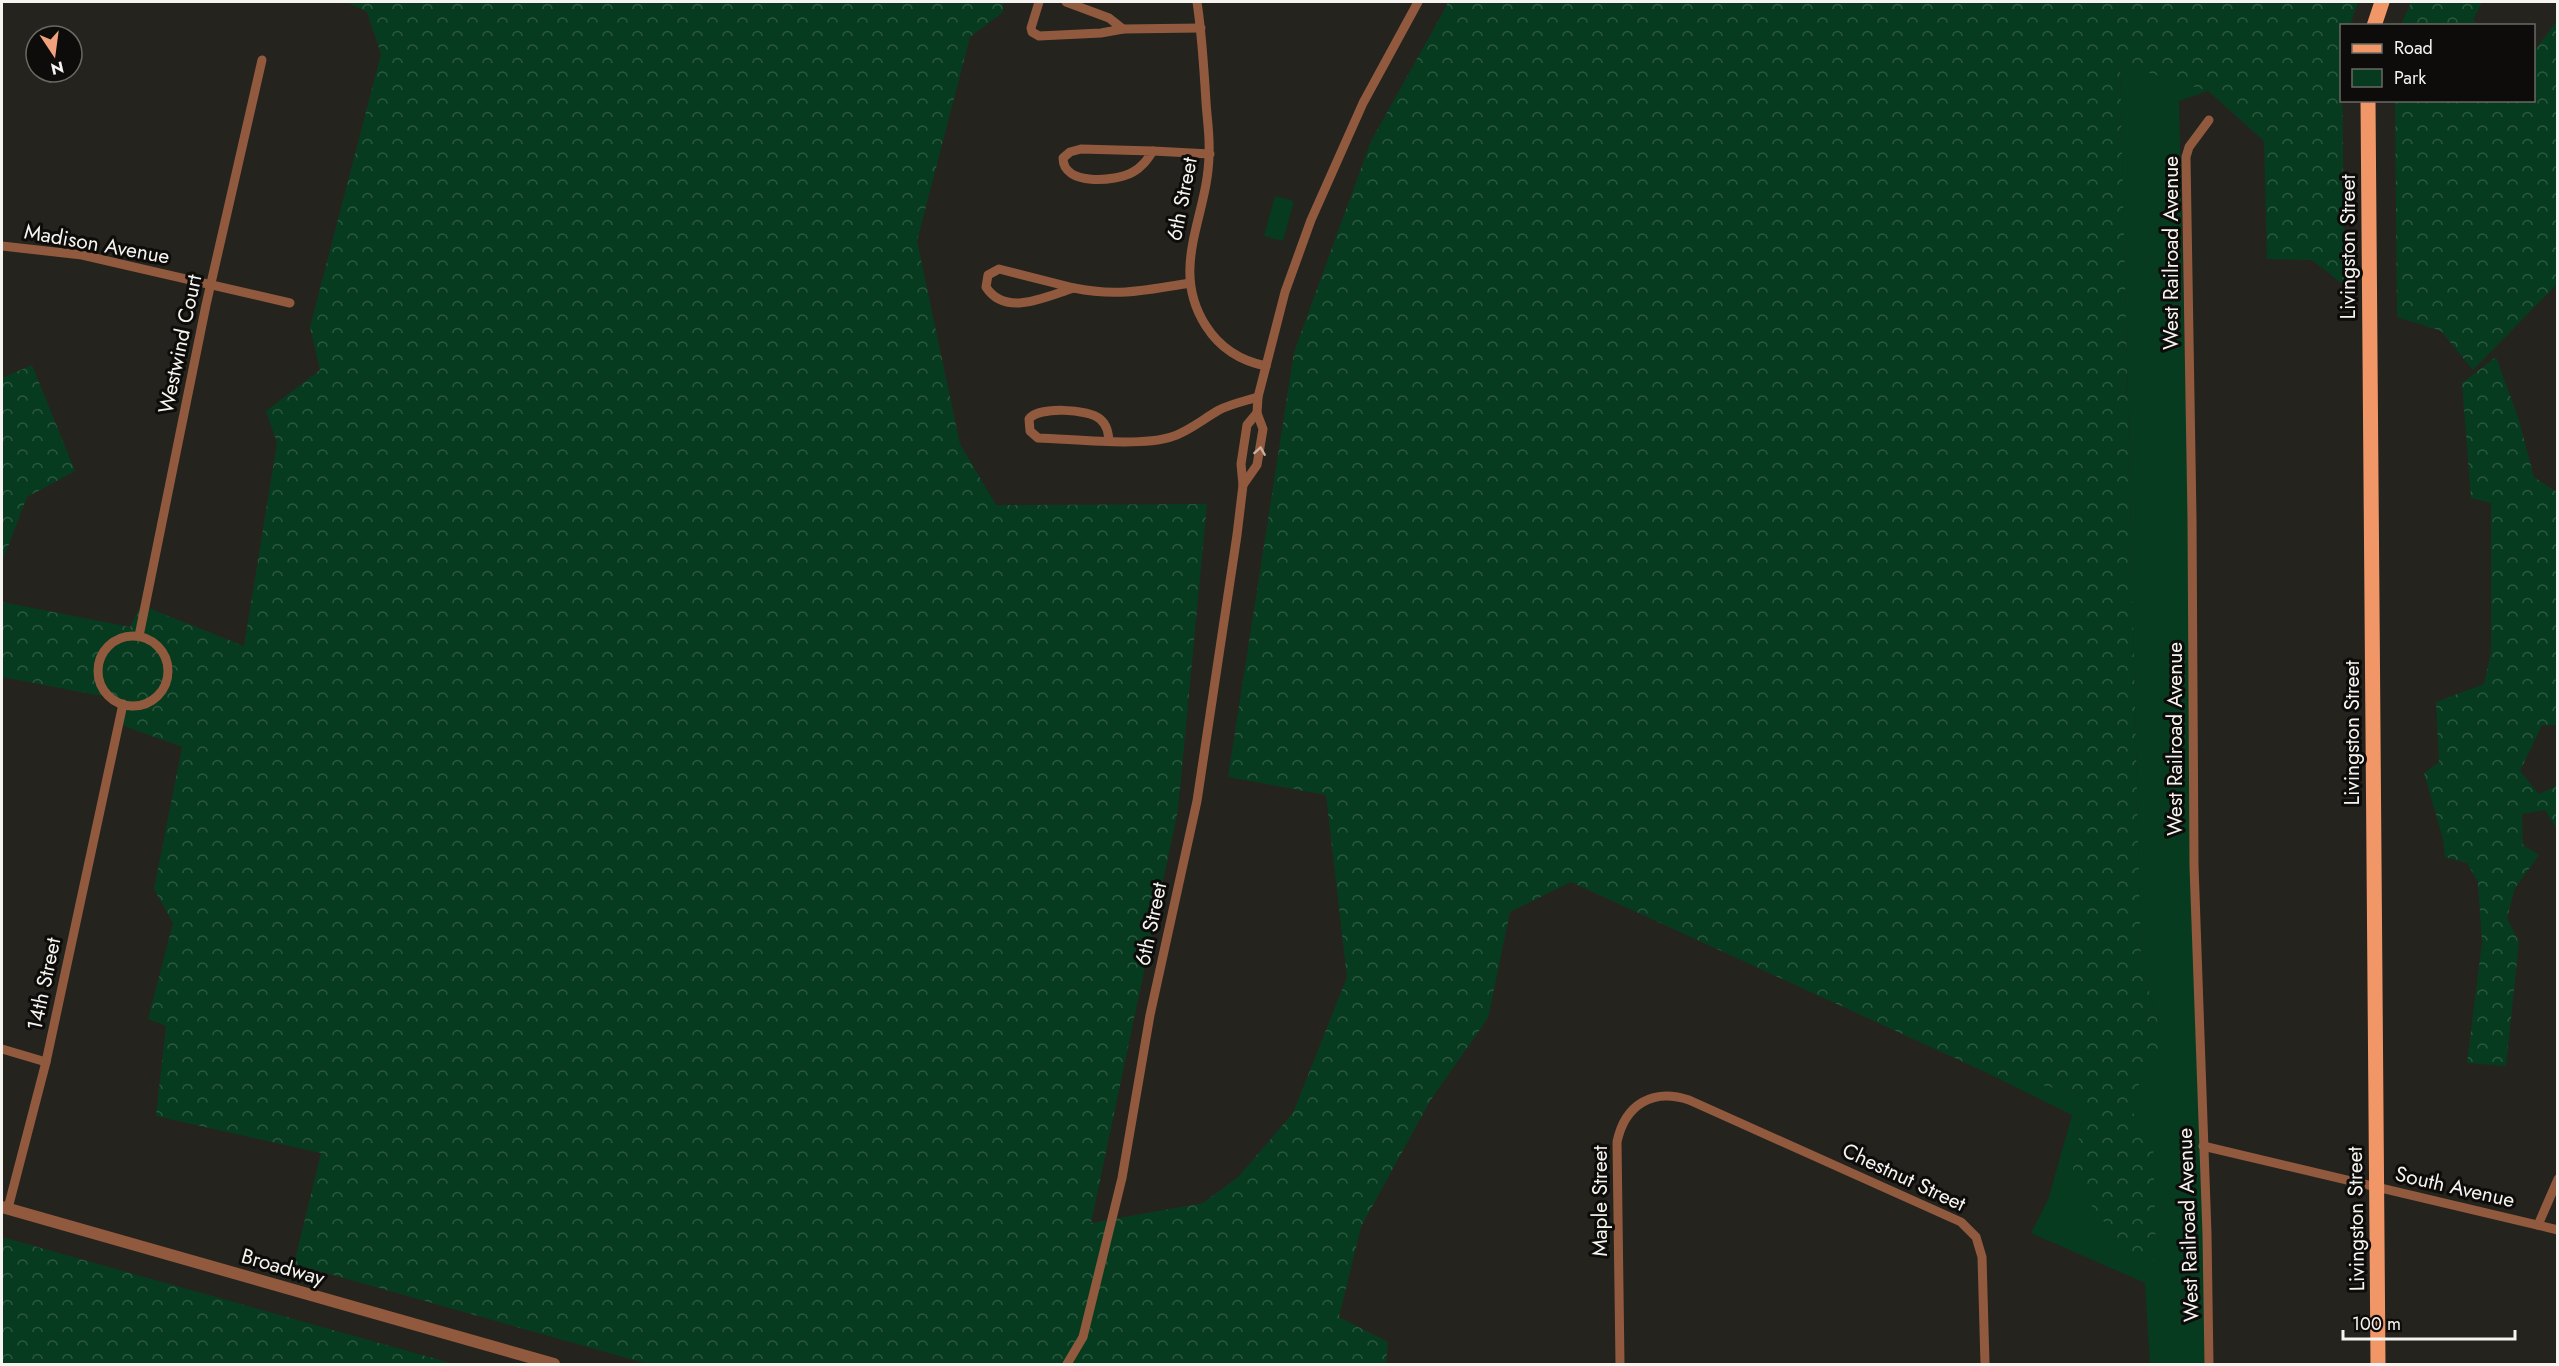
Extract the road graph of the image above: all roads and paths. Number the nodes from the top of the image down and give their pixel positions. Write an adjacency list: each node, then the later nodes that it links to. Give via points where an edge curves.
1 (1040, 2): 8 (street, via 1031,28 1040,36)
2 (1066, 2): 8 (street, via 1109,18)
3 (1197, 2): 7 (street, 6th Street)
4 (1418, 2): 19 (street, 6th Street, via 1363,103 1311,220 1285,292)
5 (2382, 2): 6 (main road)
6 (2375, 24)
7 (1201, 28): 8 (street); 13 (street, 6th Street)
8 (1123, 29)
9 (262, 60): 16 (street, Westwind Court)
10 (2368, 102): 31 (main road, Livingston Street)
11 (2209, 120): 29 (street, West Railroad Avenue, via 2186,157 2194,866)
12 (1153, 152): 12 (street, via 1081,149 1066,154 1063,162 1074,176 1114,178 1136,171); 13 (street)
13 (1210, 154): 15 (street, 6th Street, via 1190,249)
14 (2, 246): 16 (street, Madison Avenue, via 82,255)
15 (1190, 283): 17 (street, via 1108,294); 19 (street, 6th Street, via 1201,318 1222,345 1251,363)
16 (210, 284): 18 (street, Madison Avenue); 24 (street, Westwind Court)
17 (1074, 288): 17 (street, via 999,268 992,270 985,281 997,298 1016,304)
18 (290, 303)
19 (1266, 366): 20 (street, 6th Street)
20 (1258, 397): 21 (street, 6th Street); 22 (street, via 1221,409 1174,436 1145,441)
21 (1257, 413): 23 (street, 6th Street, via 1247,425 1240,464); 23 (street, 6th Street, one-way to 21, via 1257,465 1263,429)
22 (1109, 440): 22 (street, via 1038,438 1029,431 1029,419 1048,410 1090,413 1105,424)
23 (1243, 485): 36 (street, 6th Street, via 1197,801 1150,1015 1122,1178 1083,1337)
24 (139, 636): 25 (street, via 116,640 100,657 99,680 104,691); 25 (street, via 159,648 168,668 166,679 162,689 145,703)
25 (123, 704): 27 (street, 14th Street)
26 (2, 1049): 27 (street)
27 (46, 1062): 32 (street, 14th Street)
28 (1695, 1102): 37 (street, Maple Street, via 1677,1096 1653,1097 1632,1110 1619,1129); 38 (street, Chestnut Street, via 1969,1228 1982,1257)
29 (2203, 1146): 31 (street, South Avenue); 39 (street, West Railroad Avenue)
30 (2558, 1179): 33 (street)
31 (2376, 1187): 33 (street, South Avenue); 40 (main road, Livingston Street)
32 (5, 1207): 35 (street, Broadway)
33 (2538, 1225): 34 (street, South Avenue)
34 (2558, 1230)
35 (554, 1365)
36 (1067, 1365)
37 (1620, 1365)
38 (1985, 1365)
39 (2209, 1365)
40 (2378, 1365)

